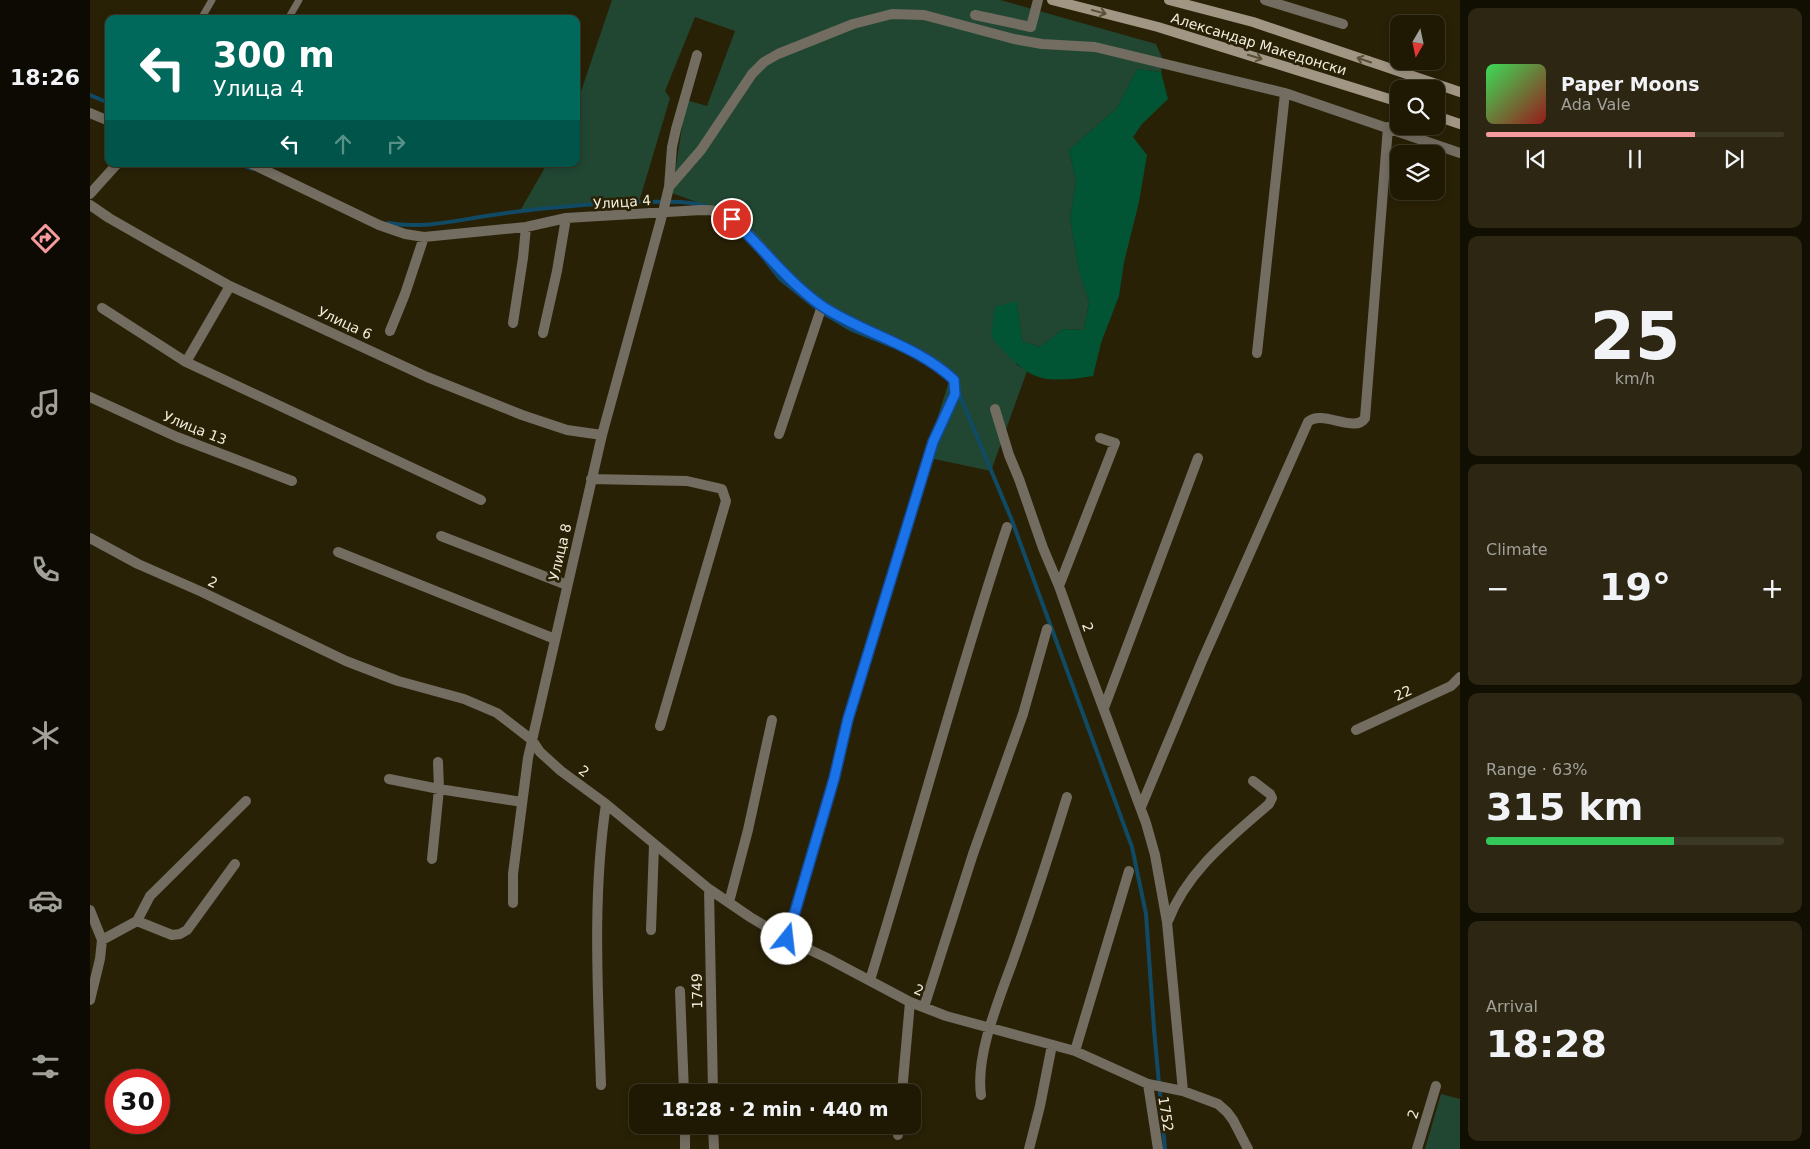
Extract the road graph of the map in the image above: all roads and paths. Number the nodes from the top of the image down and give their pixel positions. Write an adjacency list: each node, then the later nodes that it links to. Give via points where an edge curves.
1 (212, 0): 8 (lane)
2 (299, 0): 9 (lane)
3 (1038, 0): 7 (street, via 1031,27)
4 (1052, 0): 14 (street, Александар Македонски, one-way to 14, via 1158,28)
5 (1169, 0): 12 (street, Александар Македонски, one-way to 5, via 1253,22)
6 (1264, 0): 10 (street)
7 (975, 14)
8 (203, 15)
9 (290, 15)
10 (1343, 24)
11 (697, 55): 23 (street, Улица 8, via 674,138)
12 (1460, 92)
13 (1285, 93): 19 (street); 23 (street, via 1094,47 1042,44 924,15 892,14 853,24 764,62); 36 (street)
14 (1390, 99)
15 (90, 113): 16 (street)
16 (105, 119)
17 (1445, 119): 18 (street)
18 (1460, 124)
19 (1388, 127): 20 (street); 69 (street, via 1365,418 1357,424 1313,418 1308,422)
20 (1460, 153)
21 (114, 167): 24 (street)
22 (258, 167): 29 (street, Улица 4, via 379,225)
23 (669, 187): 26 (street, Улица 8)
24 (90, 194)
25 (90, 205): 30 (street, Улица 6)
26 (663, 212): 27 (street, Улица 4); 31 (street, Улица 4, via 716,211 732,219 792,281); 41 (street, Улица 8)
27 (566, 218): 28 (street, Улица 4); 35 (street)
28 (526, 226): 29 (street, Улица 4); 33 (street)
29 (424, 237): 34 (street)
30 (230, 286): 37 (street); 41 (street, Улица 6, via 427,377 522,415 567,430)
31 (822, 306): 40 (street); 81 (street, Улица 4, via 941,367 954,380 955,394 930,451 848,719 834,779)
32 (102, 308): 37 (street)
33 (513, 323)
34 (390, 331)
35 (543, 333)
36 (1257, 353)
37 (186, 362): 46 (street)
38 (90, 397): 45 (street, Улица 13, via 177,437)
39 (995, 409): 52 (street, 2, via 1008,455)
40 (779, 434)
41 (602, 436): 44 (street, Улица 8)
42 (1100, 438): 52 (street, via 1115,444)
43 (1198, 458): 56 (street)
44 (591, 479): 51 (street, Улица 8); 58 (street, via 687,481 722,489 726,501)
45 (292, 481)
46 (481, 500)
47 (1007, 527): 83 (street)
48 (442, 536): 51 (street)
49 (90, 538): 60 (street, 2, via 138,564 346,661 497,713)
50 (338, 552): 54 (street)
51 (567, 585): 54 (street, Улица 8)
52 (1059, 586): 56 (street, 2)
53 (1047, 629): 87 (street, via 1023,714 973,854)
54 (555, 639): 60 (street, Улица 8)
55 (1460, 678): 59 (street, 22, via 1451,686)
56 (1104, 708): 69 (street, 2)
57 (772, 720): 75 (street)
58 (660, 726)
59 (1356, 730)
60 (532, 740): 67 (street, Улица 8); 68 (street, 2, via 561,771)
61 (438, 762): 64 (street)
62 (389, 779): 64 (street)
63 (1253, 781): 79 (street, via 1270,794 1269,804 1211,856 1184,887)
64 (439, 789): 67 (street); 71 (street)
65 (1067, 797): 88 (street)
66 (246, 801): 78 (street, via 150,896)
67 (522, 802): 76 (street, Улица 8, via 513,874)
68 (606, 804): 70 (street, 2); 95 (street, via 597,894)
69 (1141, 807): 79 (street, 2, via 1155,855)
70 (654, 845): 74 (street, 2); 80 (street)
71 (432, 858)
72 (234, 864): 78 (street, via 187,930 172,935)
73 (1129, 870): 90 (street)
74 (709, 889): 75 (street, 2); 92 (street, 1749)
75 (729, 902): 81 (street, 2)
76 (513, 904)
77 (90, 910): 82 (street)
78 (137, 920): 82 (street)
79 (1167, 922): 97 (street, 2)
80 (651, 930)
81 (787, 939): 83 (street, 2)
82 (102, 940): 85 (street)
83 (870, 980): 86 (street, 2)
84 (680, 991): 91 (street)
85 (90, 1000)
86 (910, 1002): 87 (street, 2); 93 (street)
87 (924, 1007): 88 (street, 2)
88 (990, 1028): 89 (street, 2); 98 (street, via 980,1070)
89 (1052, 1045): 90 (street, 2); 103 (street)
90 (1075, 1051): 94 (street, 2)
91 (684, 1084)
92 (713, 1084)
93 (903, 1084)
94 (1148, 1084): 97 (street, 2); 104 (street, 1752)
95 (600, 1085)
96 (1436, 1086): 106 (street, 2)
97 (1182, 1091): 105 (street, 2, via 1218,1104 1227,1112)
98 (981, 1095)
99 (685, 1134): 101 (street)
100 (713, 1134): 102 (street)
101 (685, 1149)
102 (714, 1149)
103 (1029, 1149)
104 (1158, 1149)
105 (1248, 1149)
106 (1417, 1149)

